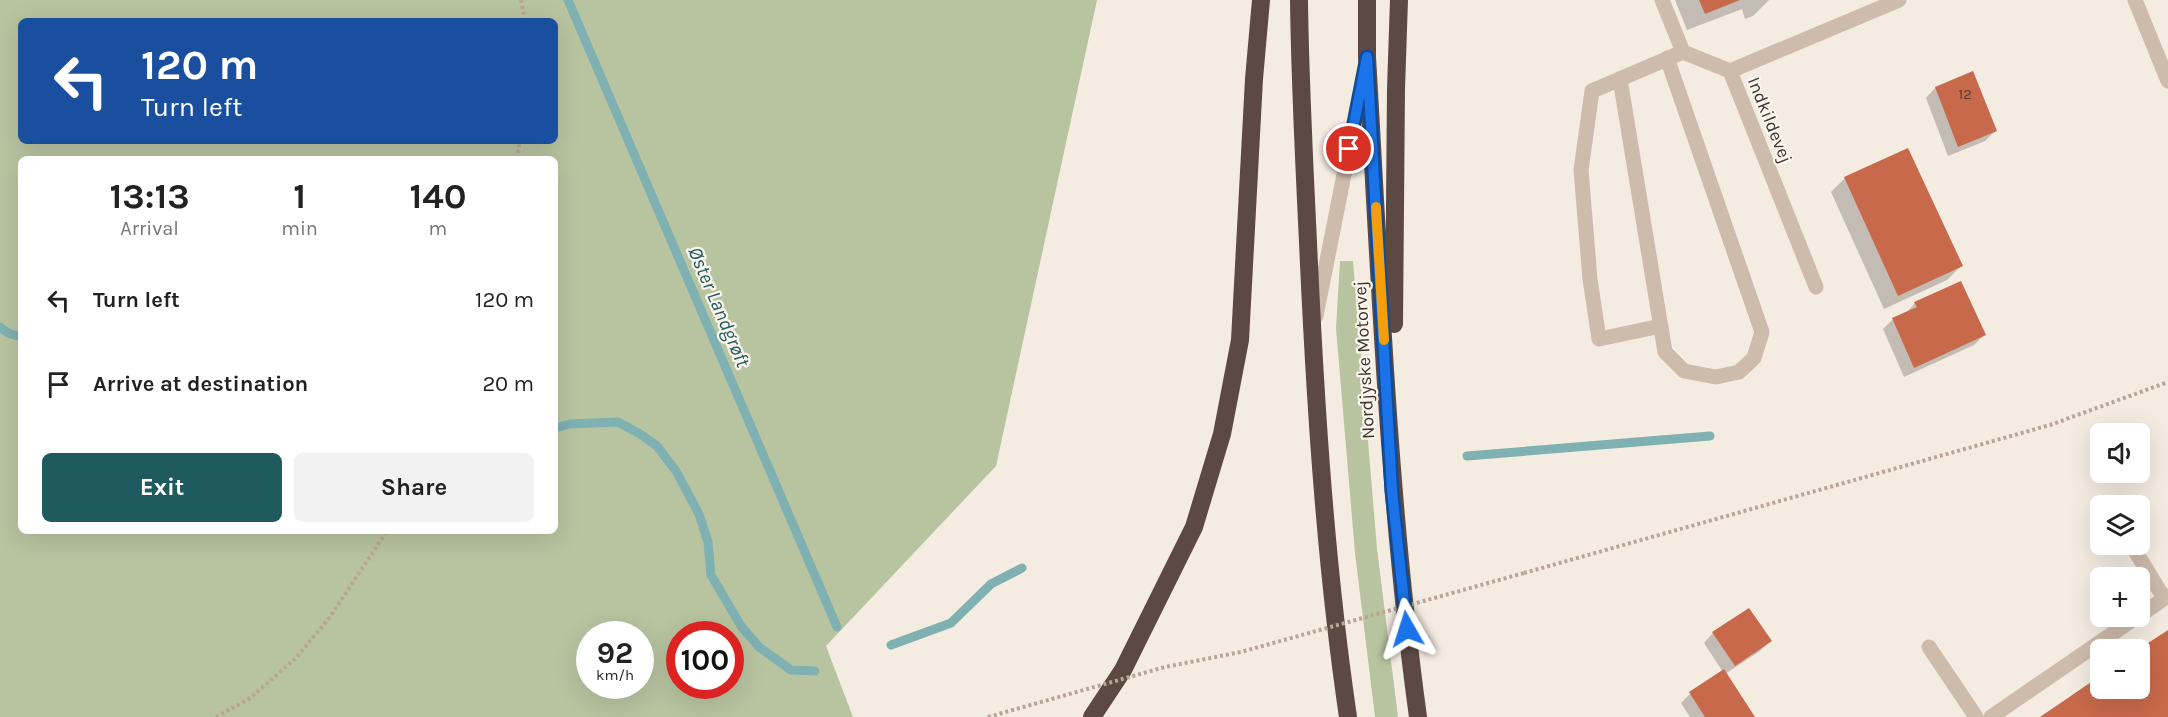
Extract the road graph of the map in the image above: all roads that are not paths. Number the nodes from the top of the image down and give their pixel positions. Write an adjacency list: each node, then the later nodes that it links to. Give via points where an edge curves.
1 (1261, 0): 23 (highway, via 1240,340 1222,434 1194,527 1122,670)
2 (1299, 0): 16 (highway)
3 (1367, 0): 9 (highway, Nordjyske Motorvej)
4 (1399, 0): 17 (highway)
5 (1662, 0): 8 (street)
6 (1899, 0): 11 (street, Indkildevej)
7 (2135, 0): 13 (street)
8 (1683, 52): 10 (street); 11 (street)
9 (1367, 57): 16 (street); 17 (highway, Nordjyske Motorvej)
10 (1667, 58): 12 (street); 15 (street, via 1762,332 1754,358 1739,372 1716,377 1684,371 1665,352)
11 (1730, 70): 14 (street, Indkildevej)
12 (1620, 79): 15 (street); 15 (street, via 1592,92 1581,170 1599,339)
13 (2168, 81)
14 (1816, 287)
15 (1660, 326)
16 (1312, 333): 24 (highway, via 1321,470)
17 (1392, 491): 25 (highway, Nordjyske Motorvej)
18 (2138, 555): 19 (street)
19 (2166, 597): 20 (street)
20 (2150, 608)
21 (2122, 627): 27 (street)
22 (1929, 647): 26 (street)
23 (1092, 717)
24 (1348, 717)
25 (1418, 717)
26 (1976, 717)
27 (1990, 717)

